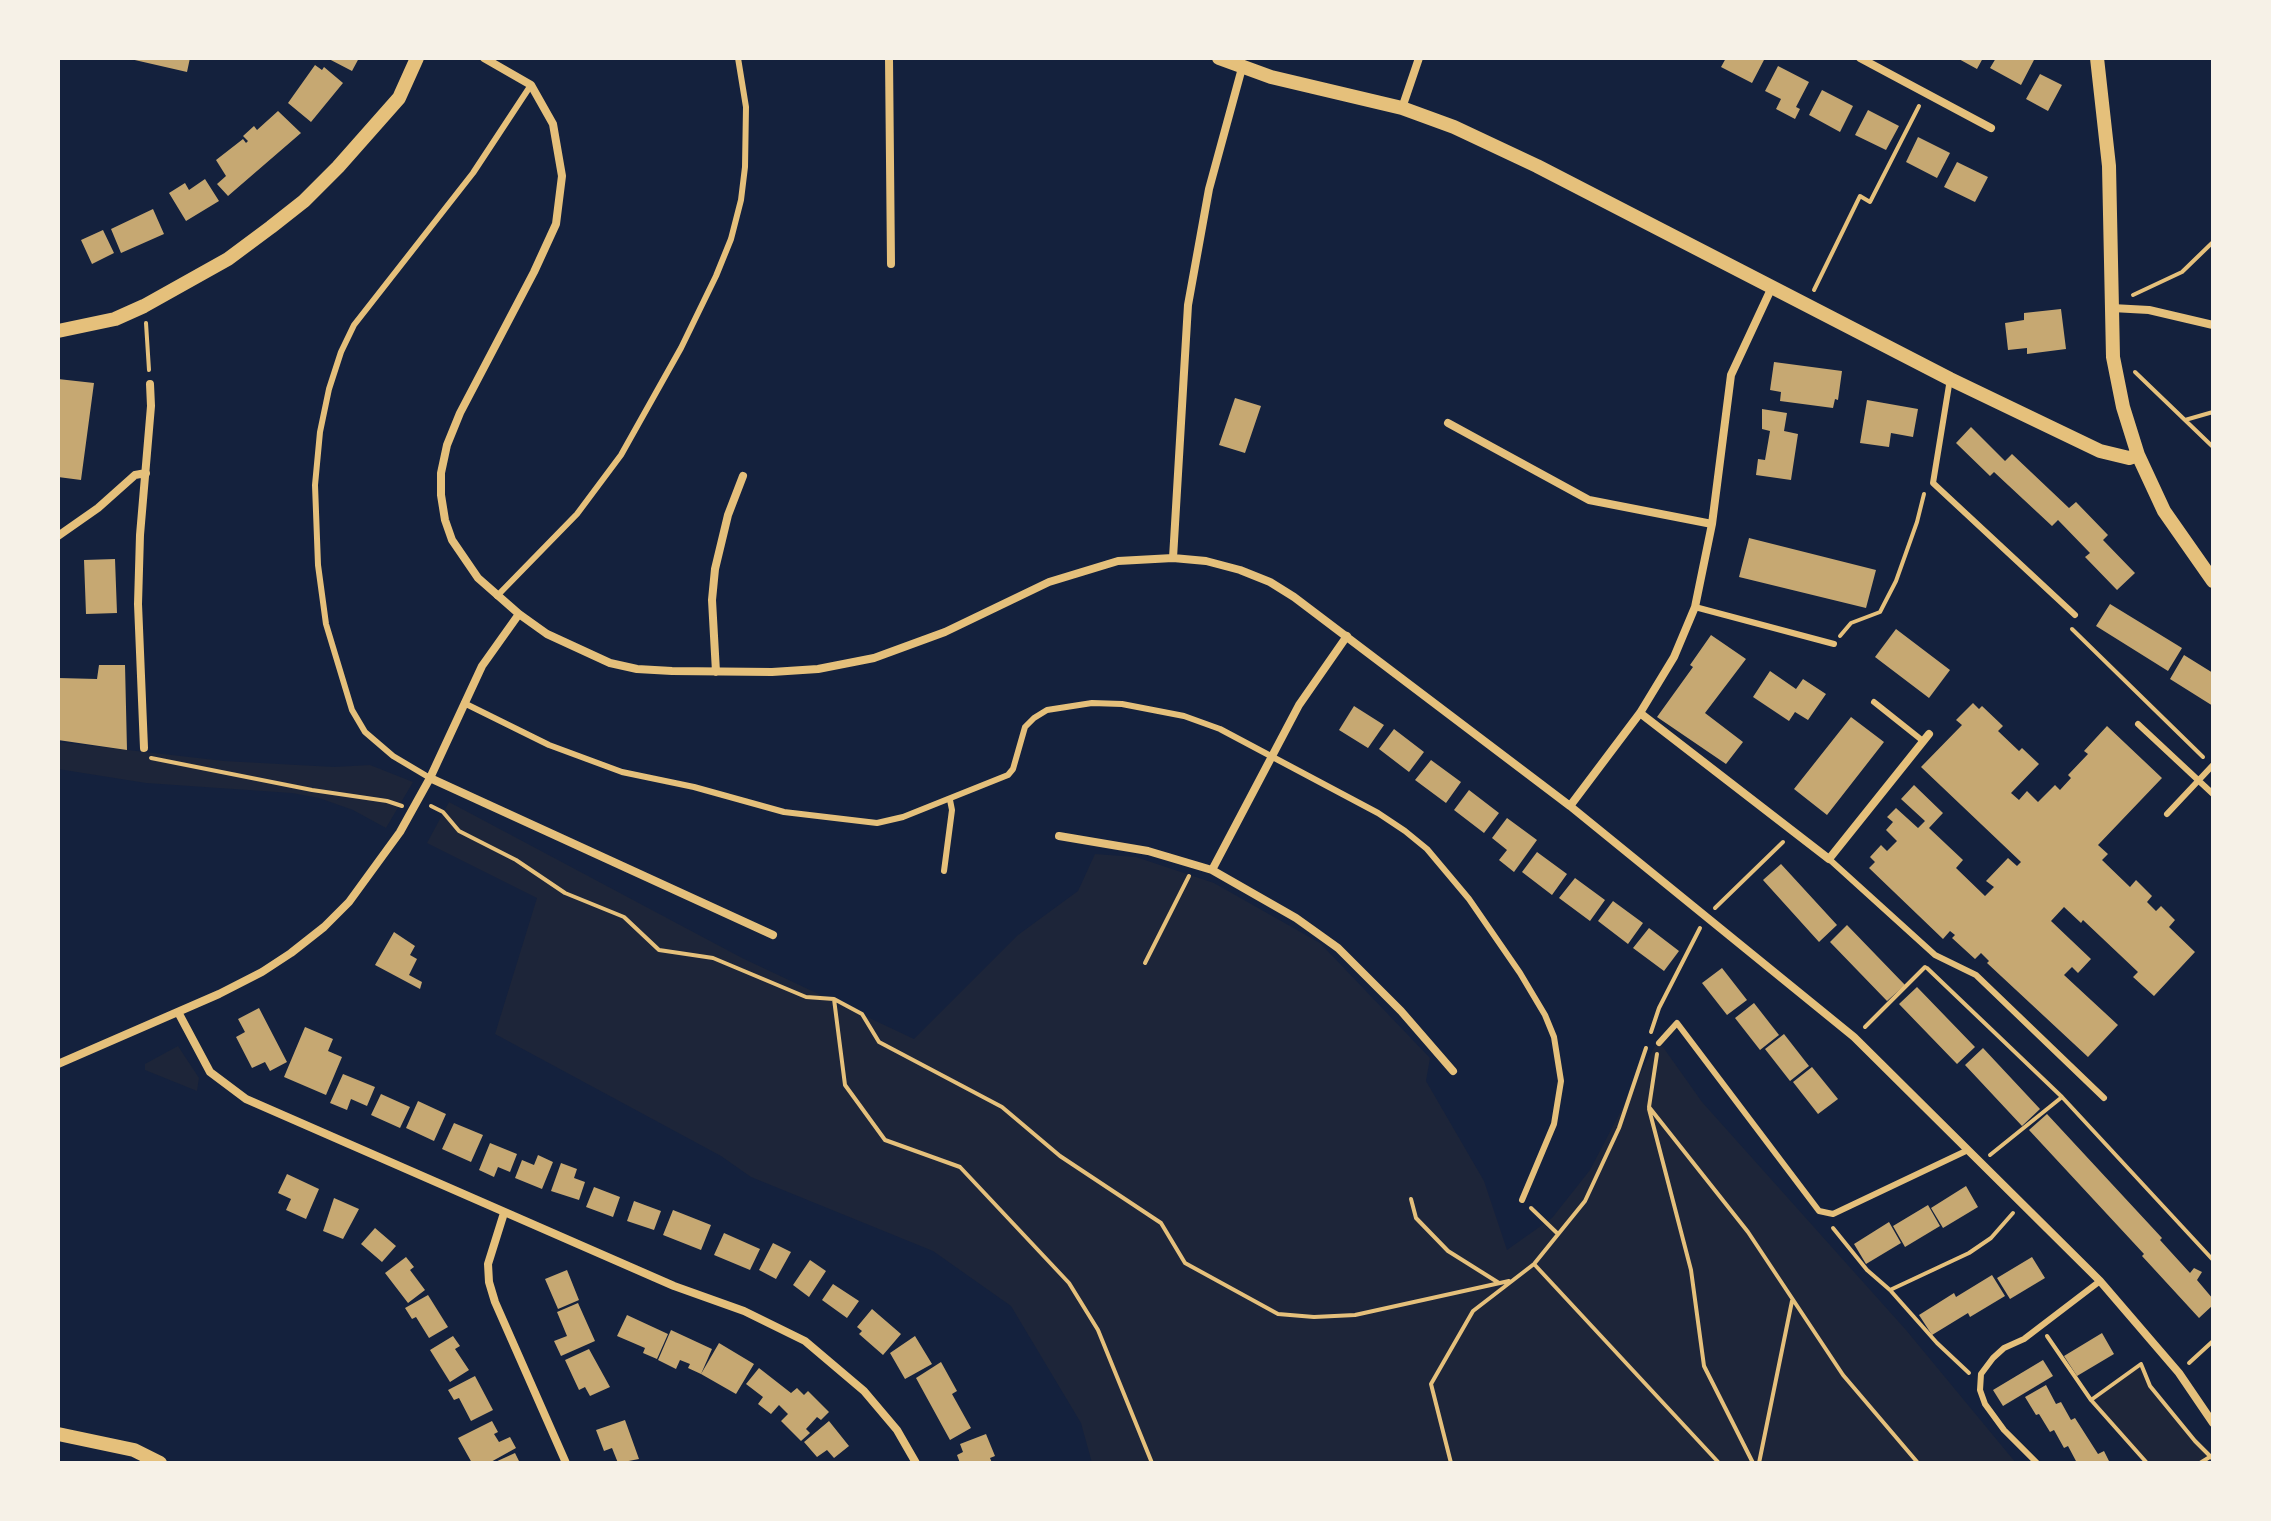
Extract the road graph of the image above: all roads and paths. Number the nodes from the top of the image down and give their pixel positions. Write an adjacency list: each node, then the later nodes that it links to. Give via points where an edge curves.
1 (417, 58): 21 (street, via 399,98 304,201 261,235 144,306 115,319)
2 (484, 58): 10 (street)
3 (738, 58): 37 (lane, via 746,107 745,167 731,239 716,276 621,455 577,514)
4 (889, 58): 15 (street)
5 (1219, 58): 9 (street)
6 (1419, 58): 12 (street)
7 (1860, 58): 11 (street)
8 (2097, 58): 18 (street, via 2109,166)
9 (1242, 68): 12 (street); 35 (street, via 1209,189 1188,305)
10 (531, 85): 37 (street, via 553,124 560,151 562,189 556,224 460,413 441,473 452,540); 52 (lane, via 473,173 354,325 337,365 320,432 315,485 318,565 326,624 352,710 365,732)
11 (1926, 94): 13 (street); 17 (path, via 1870,202 1860,196)
12 (1402, 108): 16 (street, via 1537,166)
13 (1991, 128)
14 (2213, 242): 18 (path, via 2182,272)
15 (891, 264)
16 (1772, 287): 17 (street); 33 (street, via 1731,375)
17 (1806, 306): 23 (street)
18 (2110, 308): 20 (street, via 2149,310); 22 (street)
19 (145, 317): 24 (path)
20 (2213, 325)
21 (58, 331)
22 (2115, 363): 26 (path, via 2134,372); 29 (street)
23 (1950, 379): 29 (street, via 2100,451); 40 (lane, via 1933,483)
24 (150, 384): 30 (street)
25 (2213, 412): 26 (path)
26 (2184, 420): 28 (path)
27 (1448, 423): 33 (street, via 1589,500)
28 (2213, 447)
29 (2138, 455): 36 (street, via 2164,511)
30 (146, 473): 34 (street, via 135,475); 49 (street, via 138,604)
31 (743, 476): 43 (street, via 715,569)
32 (1924, 492): 42 (path, via 1896,581 1880,612 1851,623)
33 (1712, 524): 38 (street)
34 (58, 536)
35 (1173, 558): 41 (street, via 1206,561 1270,582); 43 (street, via 1118,561 1049,582 945,632 874,658 818,669)
36 (2213, 581)
37 (497, 596): 39 (street)
38 (1695, 607): 42 (lane); 46 (street, via 1674,657)
39 (519, 614): 43 (street, via 547,634 610,663); 45 (street, via 482,666)
40 (2075, 615)
41 (1347, 636): 50 (street); 58 (street)
42 (1834, 644)
43 (716, 672)
44 (1874, 702): 48 (lane)
45 (464, 703): 52 (street); 55 (lane, via 584,760 784,812 877,823)
46 (1640, 713): 58 (street); 60 (street)
47 (2138, 724): 53 (lane)
48 (1926, 737): 62 (street)
49 (144, 748): 56 (path, via 146,757)
50 (1272, 755): 55 (lane, via 1184,716 1122,704 1068,706 1047,710 1025,727 1008,775); 64 (street); 83 (lane, via 1378,813 1427,849 1469,899 1535,997 1554,1037 1560,1100)
51 (2213, 765): 53 (lane)
52 (430, 778): 57 (street); 67 (street)
53 (2198, 780): 54 (lane); 59 (lane)
54 (2213, 794)
55 (950, 800): 65 (lane)
56 (387, 801)
57 (417, 801): 71 (path, via 443,812 459,831 565,893 624,917 659,950 713,958 806,997); 72 (street, via 373,871 324,927 262,972)
58 (1570, 806): 66 (street)
59 (2167, 814)
60 (1793, 832): 62 (street); 66 (path)
61 (1059, 836): 63 (street)
62 (1829, 859): 78 (lane, via 1935,955 1976,975)
63 (1195, 863): 64 (street); 69 (path)
64 (1212, 870): 76 (street, via 1338,948)
65 (944, 871)
66 (1706, 917): 73 (street); 87 (path, via 1659,1008 1619,1128 1585,1201)
67 (773, 935)
68 (1916, 958): 70 (path)
69 (1145, 963)
70 (1927, 968): 73 (path); 77 (path)
71 (834, 999): 92 (path, via 862,1014 879,1042 1002,1107 1060,1156 1161,1223 1185,1263 1278,1314 1355,1315); 108 (path, via 845,1085 885,1140 960,1167 1069,1283 1098,1330)
72 (178, 1012): 75 (street); 86 (street, via 210,1072 246,1099)
73 (1854, 1037): 80 (street)
74 (1659, 1043): 79 (path); 85 (lane, via 1677,1023)
75 (59, 1061)
76 (1453, 1071)
77 (2062, 1097): 81 (path); 88 (path)
78 (2104, 1098)
79 (1649, 1107): 94 (path, via 1748,1232); 111 (path, via 1691,1270 1704,1366)
80 (1968, 1150): 81 (street); 85 (lane, via 1833,1214)
81 (1982, 1162): 84 (street)
82 (1411, 1199): 92 (path, via 1416,1218 1448,1251)
83 (1522, 1200): 87 (path)
84 (2023, 1203): 91 (street); 93 (path, via 1991,1238)
85 (1819, 1211): 93 (path)
86 (504, 1213): 106 (street, via 488,1264 489,1282); 107 (street, via 805,1341 864,1391)
87 (1558, 1234): 89 (path)
88 (2213, 1260)
89 (1534, 1264): 90 (path); 110 (path)
90 (1509, 1281): 92 (path); 109 (path, via 1473,1311 1431,1384)
91 (2100, 1281): 95 (lane); 97 (street)
92 (1500, 1283)
93 (1890, 1290): 100 (path)
94 (1792, 1299): 112 (path); 113 (path, via 1843,1375)
95 (2041, 1326): 100 (lane, via 1993,1358); 101 (path)
96 (2213, 1341): 99 (path)
97 (2160, 1351): 98 (path); 99 (street)
98 (2141, 1364): 101 (path); 104 (path, via 2150,1386)
99 (2179, 1373): 102 (street)
100 (1980, 1383): 114 (lane, via 1994,1419)
101 (2091, 1400): 115 (path)
102 (2213, 1423)
103 (58, 1434): 105 (street, via 134,1450)
104 (2212, 1457): 116 (path)
105 (160, 1463)
106 (566, 1463)
107 (916, 1463)
108 (1152, 1463)
109 (1451, 1463)
110 (1719, 1463)
111 (1753, 1463)
112 (1759, 1463)
113 (1918, 1463)
114 (2037, 1463)
115 (2147, 1463)
116 (2200, 1463)

